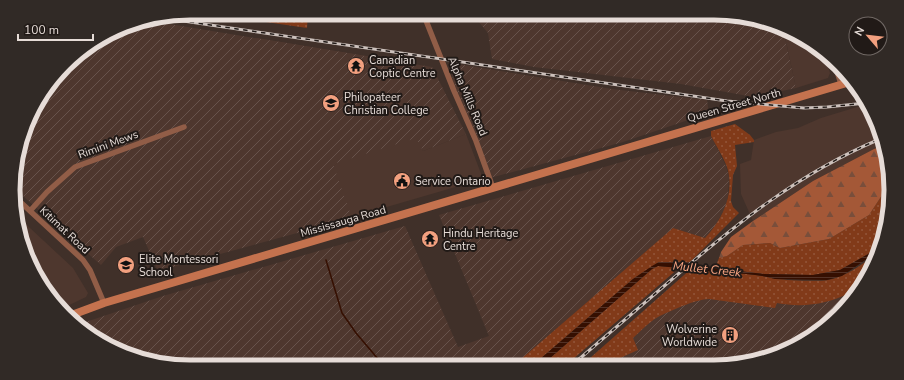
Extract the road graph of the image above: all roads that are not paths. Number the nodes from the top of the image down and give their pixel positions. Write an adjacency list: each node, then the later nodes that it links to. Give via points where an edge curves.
1 (425, 20): 7 (street, Alpha Mills Road)
2 (838, 74): 4 (street)
3 (846, 83): 4 (main road, Queen Street North)
4 (841, 84): 6 (main road, Queen Street North)
5 (184, 126): 9 (street, Rimini Mews, via 75,167)
6 (624, 149): 7 (main road, Mississauga Road)
7 (493, 188): 10 (main road, Mississauga Road)
8 (20, 202): 9 (street, Kitimat Road)
9 (30, 211): 10 (street, Kitimat Road, via 83,260)
10 (104, 303): 11 (main road, Mississauga Road)
11 (74, 314)

